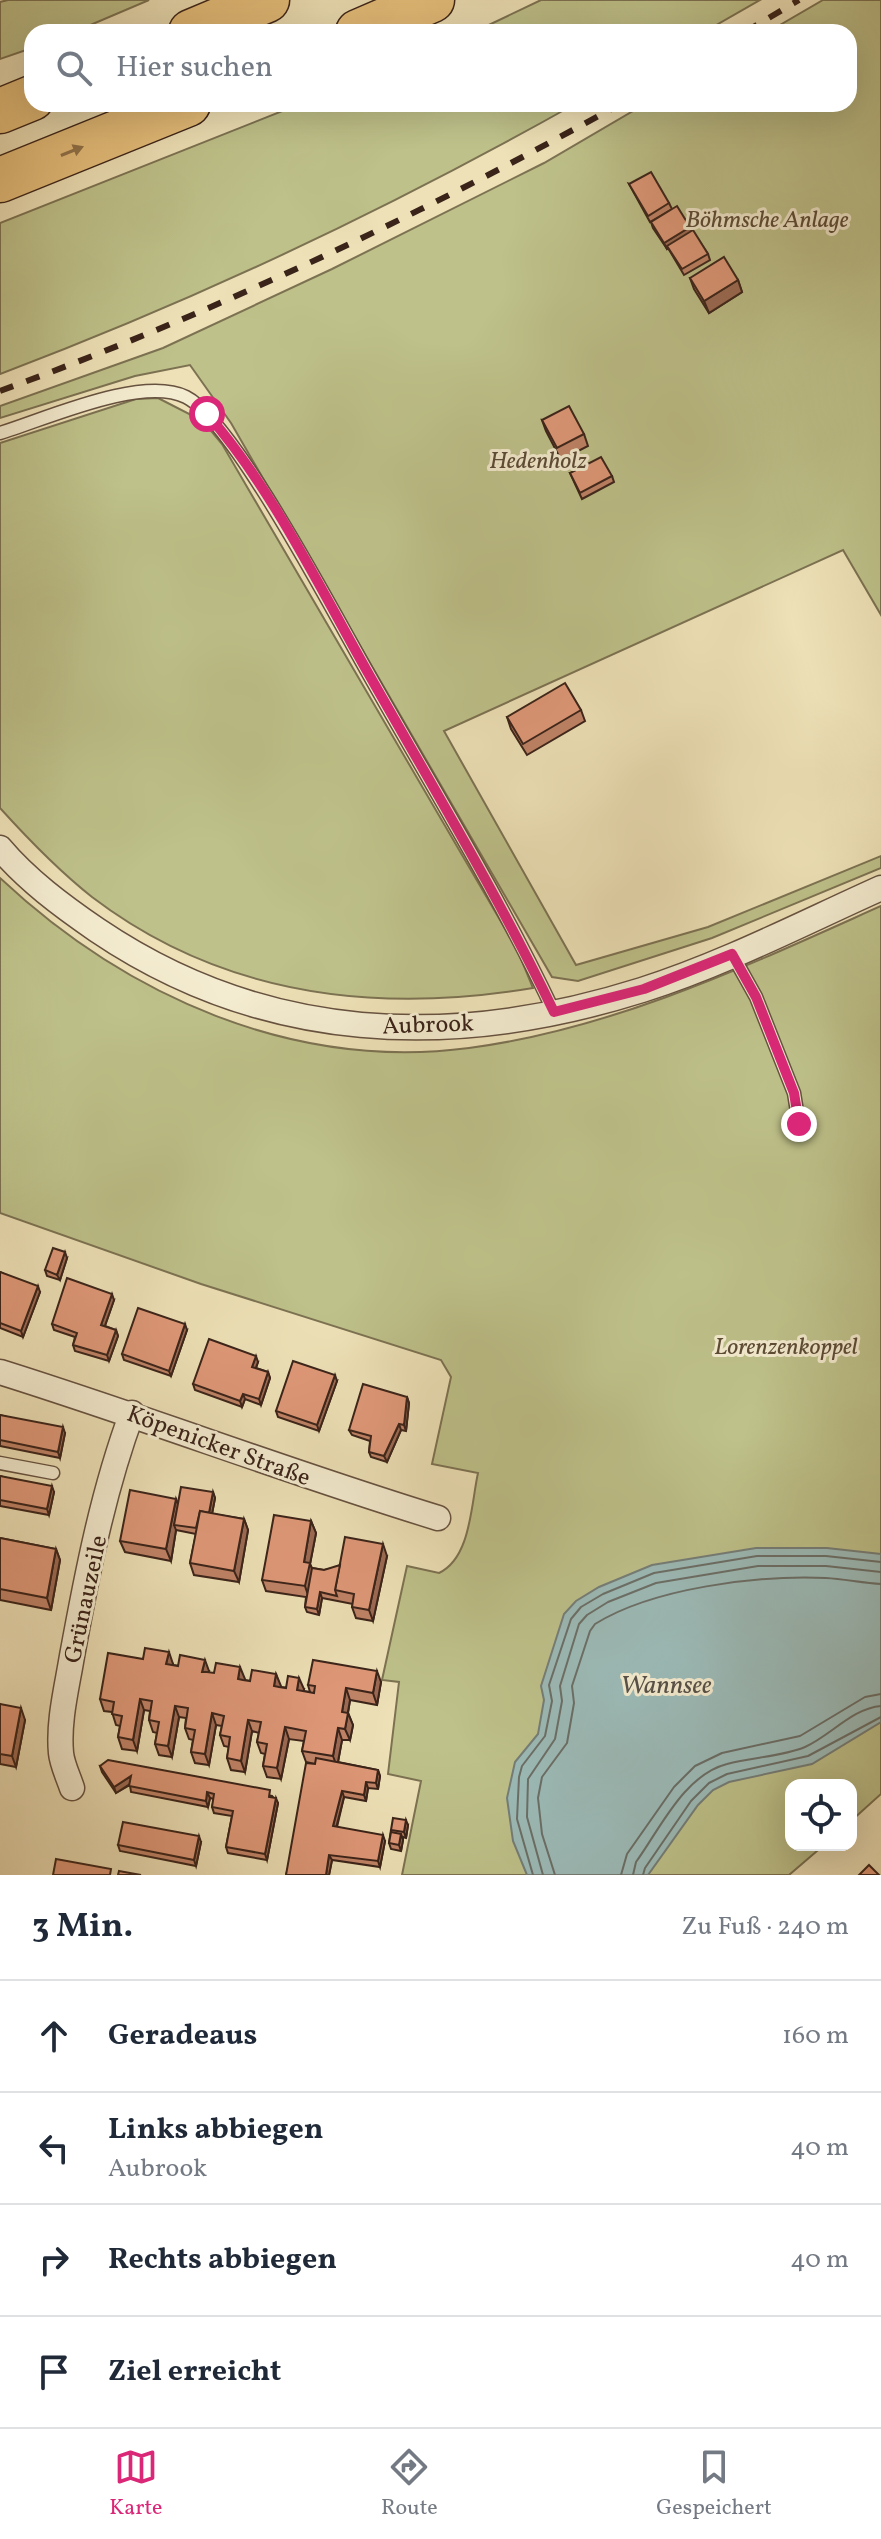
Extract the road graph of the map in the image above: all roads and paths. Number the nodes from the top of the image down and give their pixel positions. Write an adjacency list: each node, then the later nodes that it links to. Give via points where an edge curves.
1 (267, 0): 3 (highway)
2 (432, 0): 4 (highway)
3 (210, 24)
4 (376, 24)
5 (24, 101): 6 (highway)
6 (0, 111)
7 (168, 112): 8 (highway, one-way to 7)
8 (0, 180)
9 (0, 433): 13 (lane, via 134,392 187,397 207,414 299,551 521,941)
10 (0, 848): 13 (street, Aubrook, via 62,906 124,948 234,1001 353,1025 478,1024)
11 (881, 888): 12 (street, Aubrook)
12 (732, 954): 13 (street, Aubrook, via 644,989); 14 (lane, via 756,997 794,1093)
13 (554, 1012)
14 (799, 1124)
15 (0, 1372): 16 (street, Köpenicker Straße)
16 (132, 1413): 19 (street, Köpenicker Straße); 20 (street, Grünauzeile, via 108,1492 66,1689 61,1756)
17 (0, 1463): 18 (lane)
18 (53, 1473)
19 (438, 1518)
20 (72, 1788)

